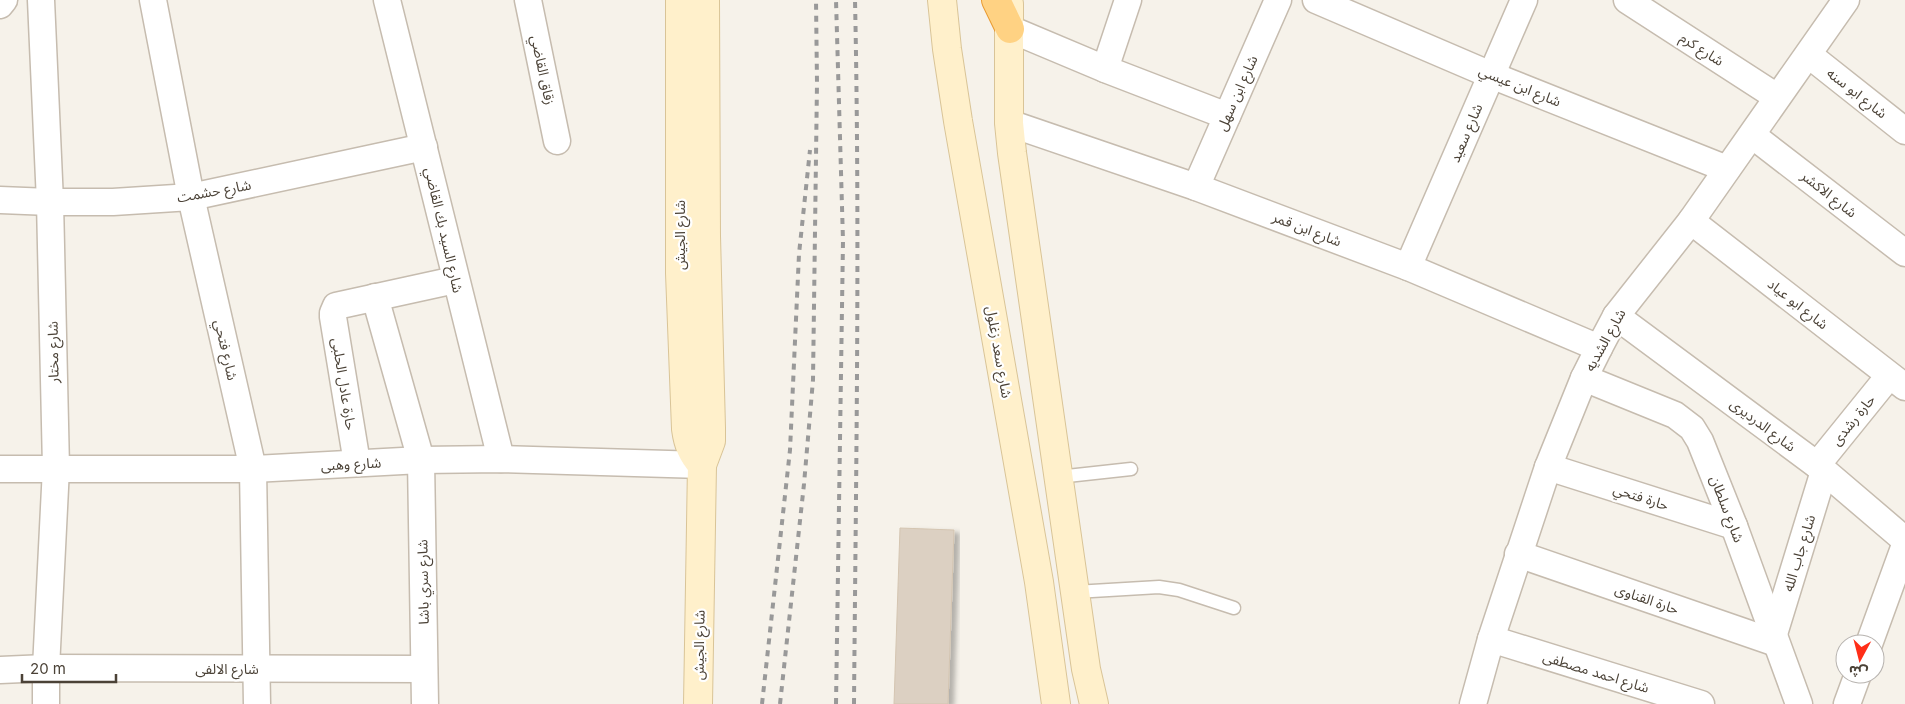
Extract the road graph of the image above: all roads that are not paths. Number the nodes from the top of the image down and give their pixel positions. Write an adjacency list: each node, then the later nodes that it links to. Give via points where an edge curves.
1 (4, 0): 17 (street)
2 (41, 0): 33 (street, شارع مختار)
3 (153, 0): 31 (street, شارع فتحي)
4 (387, 0): 28 (street, شارع السيد بك القاضي)
5 (528, 0): 27 (street, زقاق القاضي)
6 (680, 0): 46 (main road, شارع الجيش, via 680,273 686,429 693,455)
7 (705, 0): 46 (main road, شارع الجيش, via 711,428 708,453)
8 (942, 0): 73 (main road, شارع سعد زغلول, via 957,112 1039,582)
9 (996, 0): 18 (highway)
10 (1008, 0): 18 (main road)
11 (1128, 0): 20 (street)
12 (1278, 0): 23 (street, شارع ابن سهل)
13 (1316, 0): 21 (street, شارع ابن عيسي)
14 (1524, 0): 21 (street, شارع سعيد)
15 (1627, 0): 22 (street, شارع كرم)
16 (1846, 0): 19 (street, شارع الشديه)
17 (0, 5)
18 (1010, 29): 20 (street); 24 (main road)
19 (1809, 55): 22 (street, شارع الشديه); 25 (street, شارع ابو سنه)
20 (1105, 69): 23 (street)
21 (1491, 75): 29 (street, شارع ابن عيسي); 36 (street, شارع سعيد)
22 (1777, 97): 26 (street, شارع الشديه)
23 (1227, 116): 30 (street, شارع ابن سهل)
24 (1009, 122): 30 (street, شارع ابن قمر); 53 (main road)
25 (1905, 131)
26 (1752, 135): 29 (street, شارع الشديه); 35 (street, شارع الاكشر)
27 (557, 141)
28 (424, 148): 31 (street, شارع حشمت); 37 (street, شارع السيد بك القاضي)
29 (1727, 168): 34 (street, شارع الشديه)
30 (1196, 187): 36 (street, شارع ابن قمر)
31 (191, 197): 33 (street, شارع حشمت); 50 (street, شارع فتحي)
32 (0, 200): 33 (street, شارع حشمت)
33 (50, 202): 47 (street, شارع مختار)
34 (1691, 221): 39 (street, شارع الشديه); 42 (street, شارع ابو عياد)
35 (1905, 253)
36 (1408, 267): 40 (street, شارع ابن قمر)
37 (455, 280): 38 (street); 43 (street, شارع السيد بك القاضي)
38 (375, 298): 44 (street, شارع سري باشا); 45 (street, حارة عادل الحلبى, via 336,306 333,313)
39 (1616, 316): 40 (street, شارع الشديه); 49 (street, شارع الدرديرى)
40 (1599, 348): 41 (street, شارع الشديه)
41 (1584, 378): 48 (street, شارع الشديه); 54 (street, شارع سلطان, via 1675,416 1692,428)
42 (1897, 382): 49 (street, حارة رشدى)
43 (501, 459): 44 (street, شارع وهبى); 46 (street, شارع وهبى)
44 (421, 460): 45 (street, شارع وهبى); 65 (street, شارع سري باشا)
45 (357, 463): 50 (street, شارع وهبى)
46 (702, 465): 72 (main road, شارع الجيش)
47 (56, 468): 50 (street, شارع وهبى); 52 (street, شارع وهبى); 63 (street, شارع مختار)
48 (1548, 468): 54 (street, حارة فتحي); 57 (street, شارع الشديه)
49 (1820, 468): 55 (street, شارع الدرديرى); 61 (street, شارع جاب الله)
50 (252, 469): 64 (street, شارع فتحي)
51 (1131, 469): 53 (lane)
52 (0, 470)
53 (1058, 477): 58 (main road)
54 (1734, 526): 61 (street, شارع سلطان)
55 (1905, 540)
56 (1905, 545): 60 (street)
57 (1518, 554): 61 (street, حارة القناوى); 62 (street, شارع الشديه)
58 (1075, 592): 59 (lane, via 1159,587 1179,590); 74 (main road)
59 (1234, 608)
60 (1873, 634)
61 (1775, 638): 76 (street, شارع سلطان)
62 (1491, 640): 68 (street, شارع الشديه); 75 (street, شارع احمد مصطفى)
63 (46, 668): 64 (street, شارع الالفى); 66 (street, شارع الالفى); 69 (street, شارع مختار)
64 (256, 669): 65 (street, شارع الالفى); 70 (street, شارع فتحي)
65 (424, 669): 71 (street, شارع سري باشا)
66 (0, 670)
67 (1854, 684): 77 (street)
68 (1475, 703)
69 (46, 704)
70 (256, 704)
71 (425, 704)
72 (698, 704)
73 (1056, 704)
74 (1094, 704)
75 (1702, 704)
76 (1798, 704)
77 (1847, 704)

